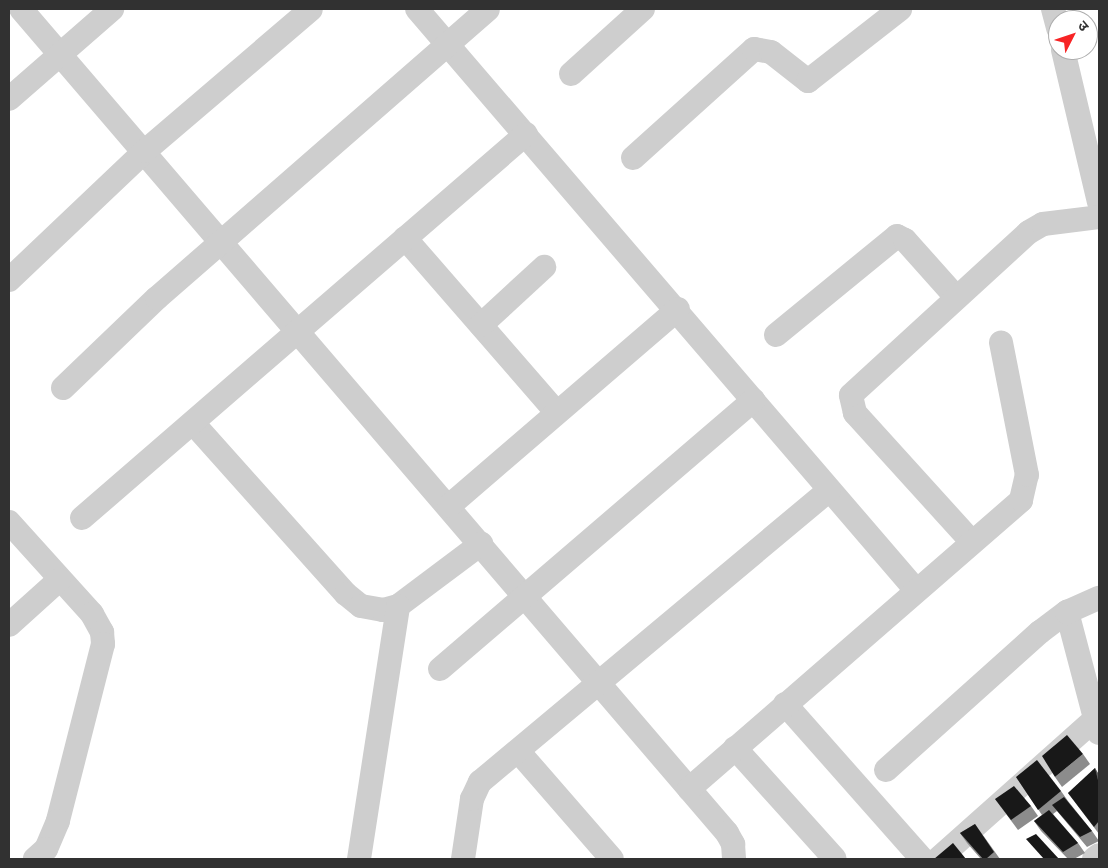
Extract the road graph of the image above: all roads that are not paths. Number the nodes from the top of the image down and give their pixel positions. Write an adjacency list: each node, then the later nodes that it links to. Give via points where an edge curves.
1 (21, 9): 9 (street)
2 (112, 9): 9 (street)
3 (311, 9): 14 (street)
4 (417, 9): 8 (street)
5 (488, 9): 8 (street)
6 (643, 9): 11 (street)
7 (900, 9): 15 (street, via 808,81 771,52 754,50)
8 (446, 44): 13 (street); 19 (street)
9 (60, 54): 12 (street); 14 (street)
10 (1065, 60): 16 (street)
11 (571, 74)
12 (9, 98)
13 (526, 134): 18 (street); 23 (street)
14 (145, 151): 19 (street); 21 (street)
15 (633, 158)
16 (1099, 202)
17 (1099, 217): 22 (street, via 1035,228)
18 (405, 238): 24 (street); 25 (street)
19 (220, 242): 25 (street); 28 (street)
20 (544, 267): 24 (street)
21 (9, 280)
22 (956, 297): 26 (street, via 905,240 897,236); 36 (street, via 856,387 850,402 854,413)
23 (678, 309): 29 (street); 30 (street)
24 (481, 325): 30 (street)
25 (297, 330): 31 (street); 33 (street)
26 (776, 335)
27 (1001, 343): 36 (street, via 1027,476 1026,486 1021,500)
28 (63, 388)
29 (754, 400): 32 (street); 40 (street)
30 (556, 412): 33 (street)
31 (193, 423): 34 (street); 42 (street, via 346,594 361,606 374,610)
32 (829, 490): 39 (street); 46 (street)
33 (449, 506): 37 (street)
34 (82, 518)
35 (9, 522): 38 (street)
36 (971, 541): 39 (street)
37 (481, 544): 40 (street); 42 (street)
38 (59, 580): 44 (street); 54 (street, via 98,622 103,644 58,821 46,849)
39 (915, 589): 47 (street)
40 (524, 595): 45 (street); 46 (street)
41 (1099, 598): 43 (street)
42 (398, 606): 55 (street)
43 (1067, 612): 48 (street); 51 (street, via 1040,632)
44 (9, 625)
45 (440, 669)
46 (600, 683): 50 (street); 52 (street)
47 (785, 704): 49 (street); 60 (street)
48 (1097, 725): 61 (street)
49 (736, 748): 52 (street); 59 (street)
50 (518, 751): 56 (street, via 475,789); 57 (street)
51 (886, 770)
52 (689, 790): 58 (street, via 727,833 733,844)
53 (1099, 855): 62 (street)
54 (35, 859)
55 (359, 859)
56 (464, 859)
57 (612, 859)
58 (734, 859)
59 (835, 859)
60 (922, 859)
61 (938, 859)
62 (1094, 859)

